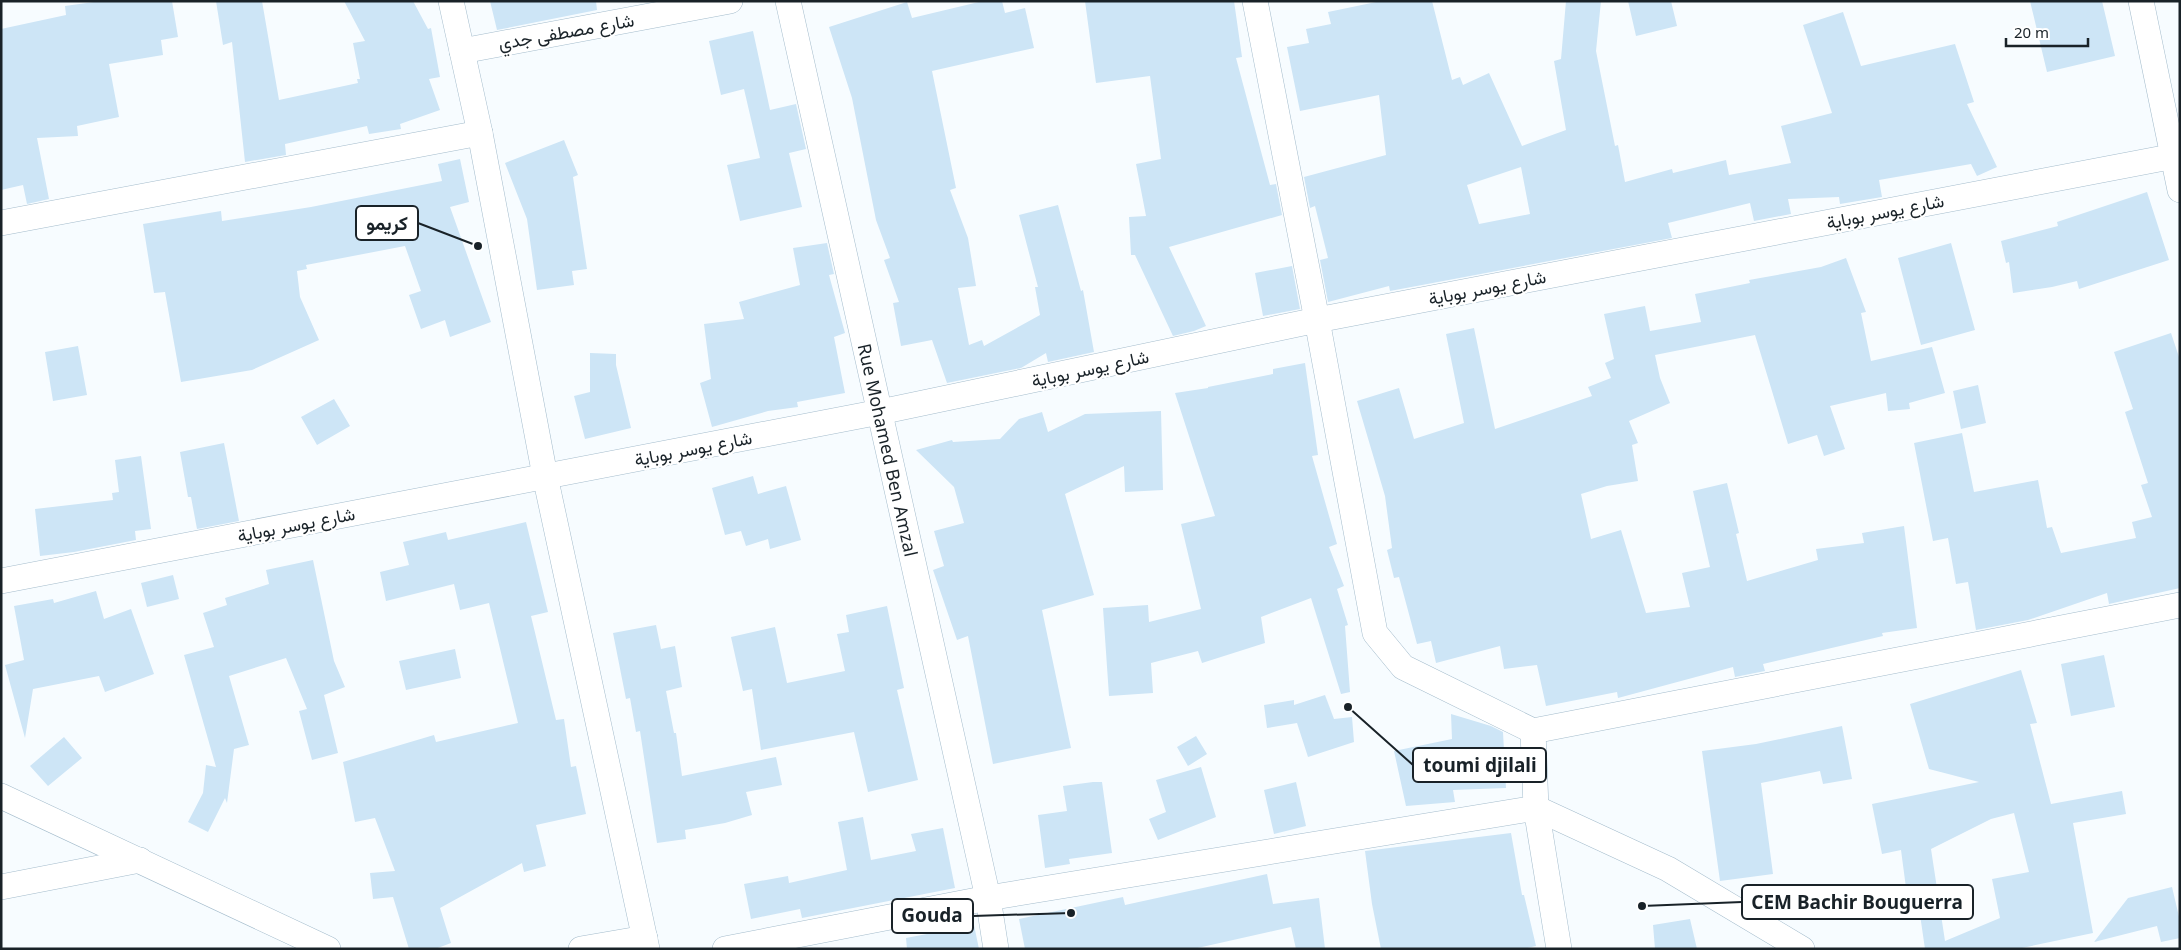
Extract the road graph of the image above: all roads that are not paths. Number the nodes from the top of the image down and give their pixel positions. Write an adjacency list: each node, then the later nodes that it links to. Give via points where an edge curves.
1 (452, 1): 6 (street)
2 (730, 1): 6 (street, شارع مصطفى جدي)
3 (788, 1): 12 (street, Rue Mohamed Ben Amzal)
4 (1255, 1): 11 (street)
5 (2141, 1): 8 (street)
6 (462, 51): 7 (street)
7 (480, 133): 10 (street); 13 (street)
8 (2177, 155): 9 (street); 11 (street, شارع يوسر بوباية)
9 (2180, 190)
10 (1, 223)
11 (1318, 320): 12 (street, شارع يوسر بوباية); 16 (street, via 1375,633 1404,667)
12 (880, 412): 13 (street, شارع يوسر بوباية); 21 (street, Rue Mohamed Ben Amzal)
13 (545, 476): 14 (street, شارع يوسر بوباية); 22 (street)
14 (1, 581)
15 (2180, 605): 16 (street)
16 (1533, 731): 18 (street)
17 (1, 796): 19 (street)
18 (1536, 808): 21 (street); 27 (street); 28 (street, via 1668,869)
19 (140, 860): 20 (street); 23 (street)
20 (1, 888)
21 (988, 898): 25 (street); 26 (street, Rue Mohamed Ben Amzal)
22 (646, 943): 24 (street)
23 (328, 949)
24 (581, 949)
25 (725, 949)
26 (996, 949)
27 (1559, 949)
28 (1802, 949)

